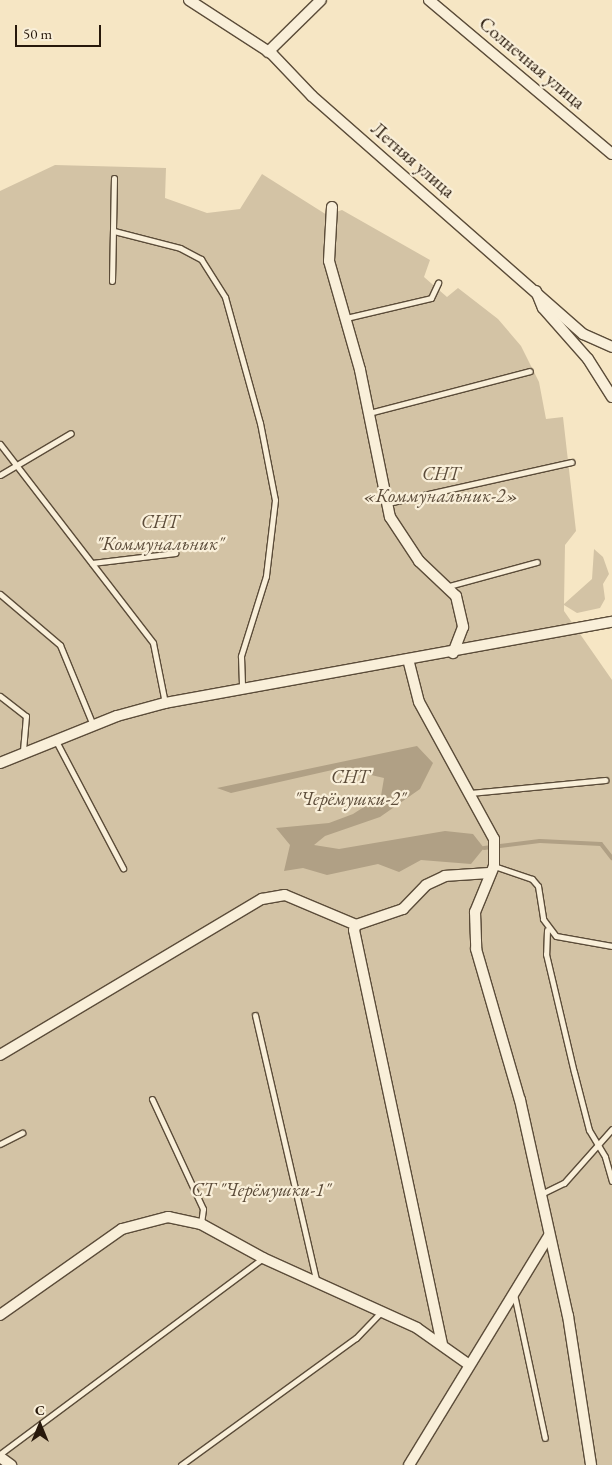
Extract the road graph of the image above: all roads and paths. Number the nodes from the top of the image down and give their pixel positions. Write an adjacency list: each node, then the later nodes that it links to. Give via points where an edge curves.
1 (189, 0): 4 (street, Летняя улица)
2 (321, 0): 4 (street)
3 (429, 0): 5 (street, Солнечная улица)
4 (268, 52): 11 (street, Летняя улица, via 312,96)
5 (612, 154)
6 (114, 178): 8 (lane)
7 (332, 207): 12 (street, via 328,261)
8 (114, 231): 9 (lane); 31 (lane, via 180,248 201,259 218,280 232,324 275,500 266,576 242,650)
9 (112, 282)
10 (438, 283): 12 (lane, via 431,298)
11 (534, 287): 13 (street, Летняя улица, via 583,334); 15 (street, via 543,308 588,359)
12 (346, 318): 16 (street)
13 (612, 347)
14 (530, 371): 16 (lane)
15 (612, 397)
16 (369, 413): 22 (street)
17 (71, 433): 20 (lane)
18 (0, 444): 20 (lane)
19 (571, 462): 22 (lane)
20 (16, 466): 21 (lane); 25 (lane)
21 (0, 475)
22 (387, 503): 26 (street, via 398,534 419,561)
23 (175, 553): 25 (lane)
24 (537, 562): 26 (lane)
25 (92, 563): 33 (lane, via 158,651)
26 (449, 586): 29 (street, via 461,608 463,627)
27 (0, 594): 34 (lane, via 60,645)
28 (612, 622): 29 (street)
29 (453, 652): 30 (street)
30 (408, 659): 31 (street); 39 (street, via 419,702)
31 (242, 687): 33 (street)
32 (0, 696): 36 (lane, via 26,716)
33 (165, 702): 34 (street)
34 (93, 726): 35 (street)
35 (56, 741): 36 (street); 40 (lane)
36 (23, 755): 37 (street)
37 (0, 763)
38 (605, 780): 39 (lane)
39 (469, 794): 41 (street, via 494,839)
40 (123, 868)
41 (491, 870): 42 (street, via 445,876 426,885 403,909); 43 (lane, via 532,879 538,886); 53 (street, via 475,912 476,949 520,1100)
42 (356, 925): 46 (street, via 285,895 262,899); 61 (street, via 358,956)
43 (547, 930): 44 (lane, via 572,940); 51 (lane, via 546,954 589,1130)
44 (612, 946)
45 (255, 1015): 57 (lane)
46 (0, 1055)
47 (152, 1099): 54 (lane, via 203,1209)
48 (612, 1129): 51 (lane)
49 (22, 1133): 50 (lane)
50 (0, 1144)
51 (598, 1148): 52 (lane); 53 (lane, via 564,1184)
52 (612, 1181)
53 (540, 1194): 55 (street)
54 (201, 1224): 56 (street); 60 (street, via 168,1217 122,1229)
55 (549, 1236): 58 (street); 68 (street, via 568,1316)
56 (263, 1258): 57 (street); 64 (lane)
57 (316, 1280): 59 (street)
58 (514, 1291): 62 (street); 63 (lane)
59 (382, 1312): 61 (street); 66 (lane, via 356,1338)
60 (0, 1315)
61 (442, 1344): 62 (street)
62 (468, 1364): 67 (street)
63 (545, 1438)
64 (0, 1456): 65 (street)
65 (11, 1465)
66 (181, 1465)
67 (410, 1465)
68 (591, 1465)

